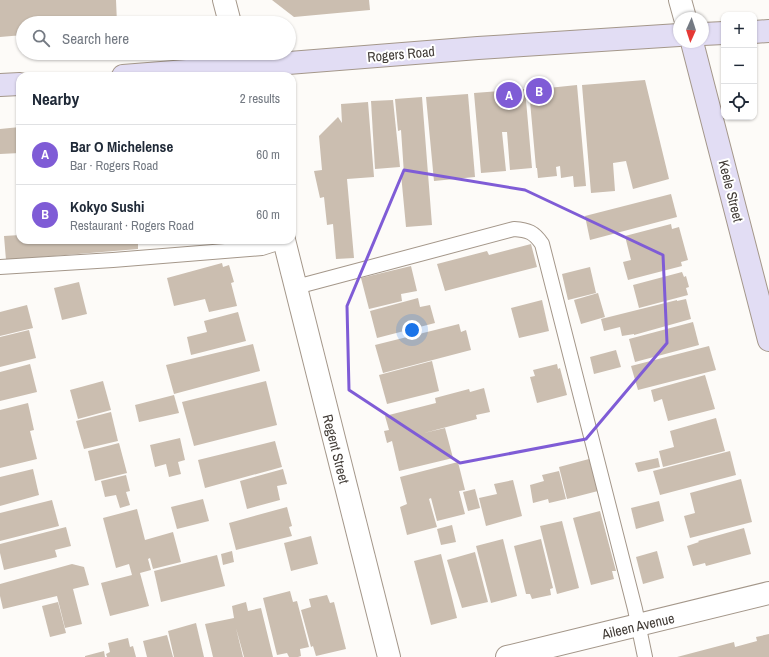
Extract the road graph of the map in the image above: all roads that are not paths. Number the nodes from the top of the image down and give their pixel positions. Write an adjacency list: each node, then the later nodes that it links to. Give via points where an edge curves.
1 (224, 0): 4 (street)
2 (680, 0): 3 (street)
3 (683, 12)
4 (228, 16)
5 (769, 31): 6 (main road)
6 (757, 32)
7 (721, 33): 8 (main road)
8 (709, 34)
9 (673, 35): 11 (main road, Rogers Road)
10 (694, 48): 19 (main road, Keele Street)
11 (240, 66): 12 (main road, Rogers Road)
12 (170, 72)
13 (16, 84): 14 (main road)
14 (0, 85)
15 (273, 244): 17 (lane, via 255,249)
16 (285, 244): 18 (street, Regent Street)
17 (0, 267)
18 (296, 287): 21 (lane, via 514,229 527,230 536,235 542,244); 22 (street, Regent Street)
19 (769, 340)
20 (769, 593): 21 (street, Aileen Avenue)
21 (639, 626): 23 (street, Aileen Avenue); 24 (lane)
22 (389, 657)
23 (507, 657)
24 (645, 657)

